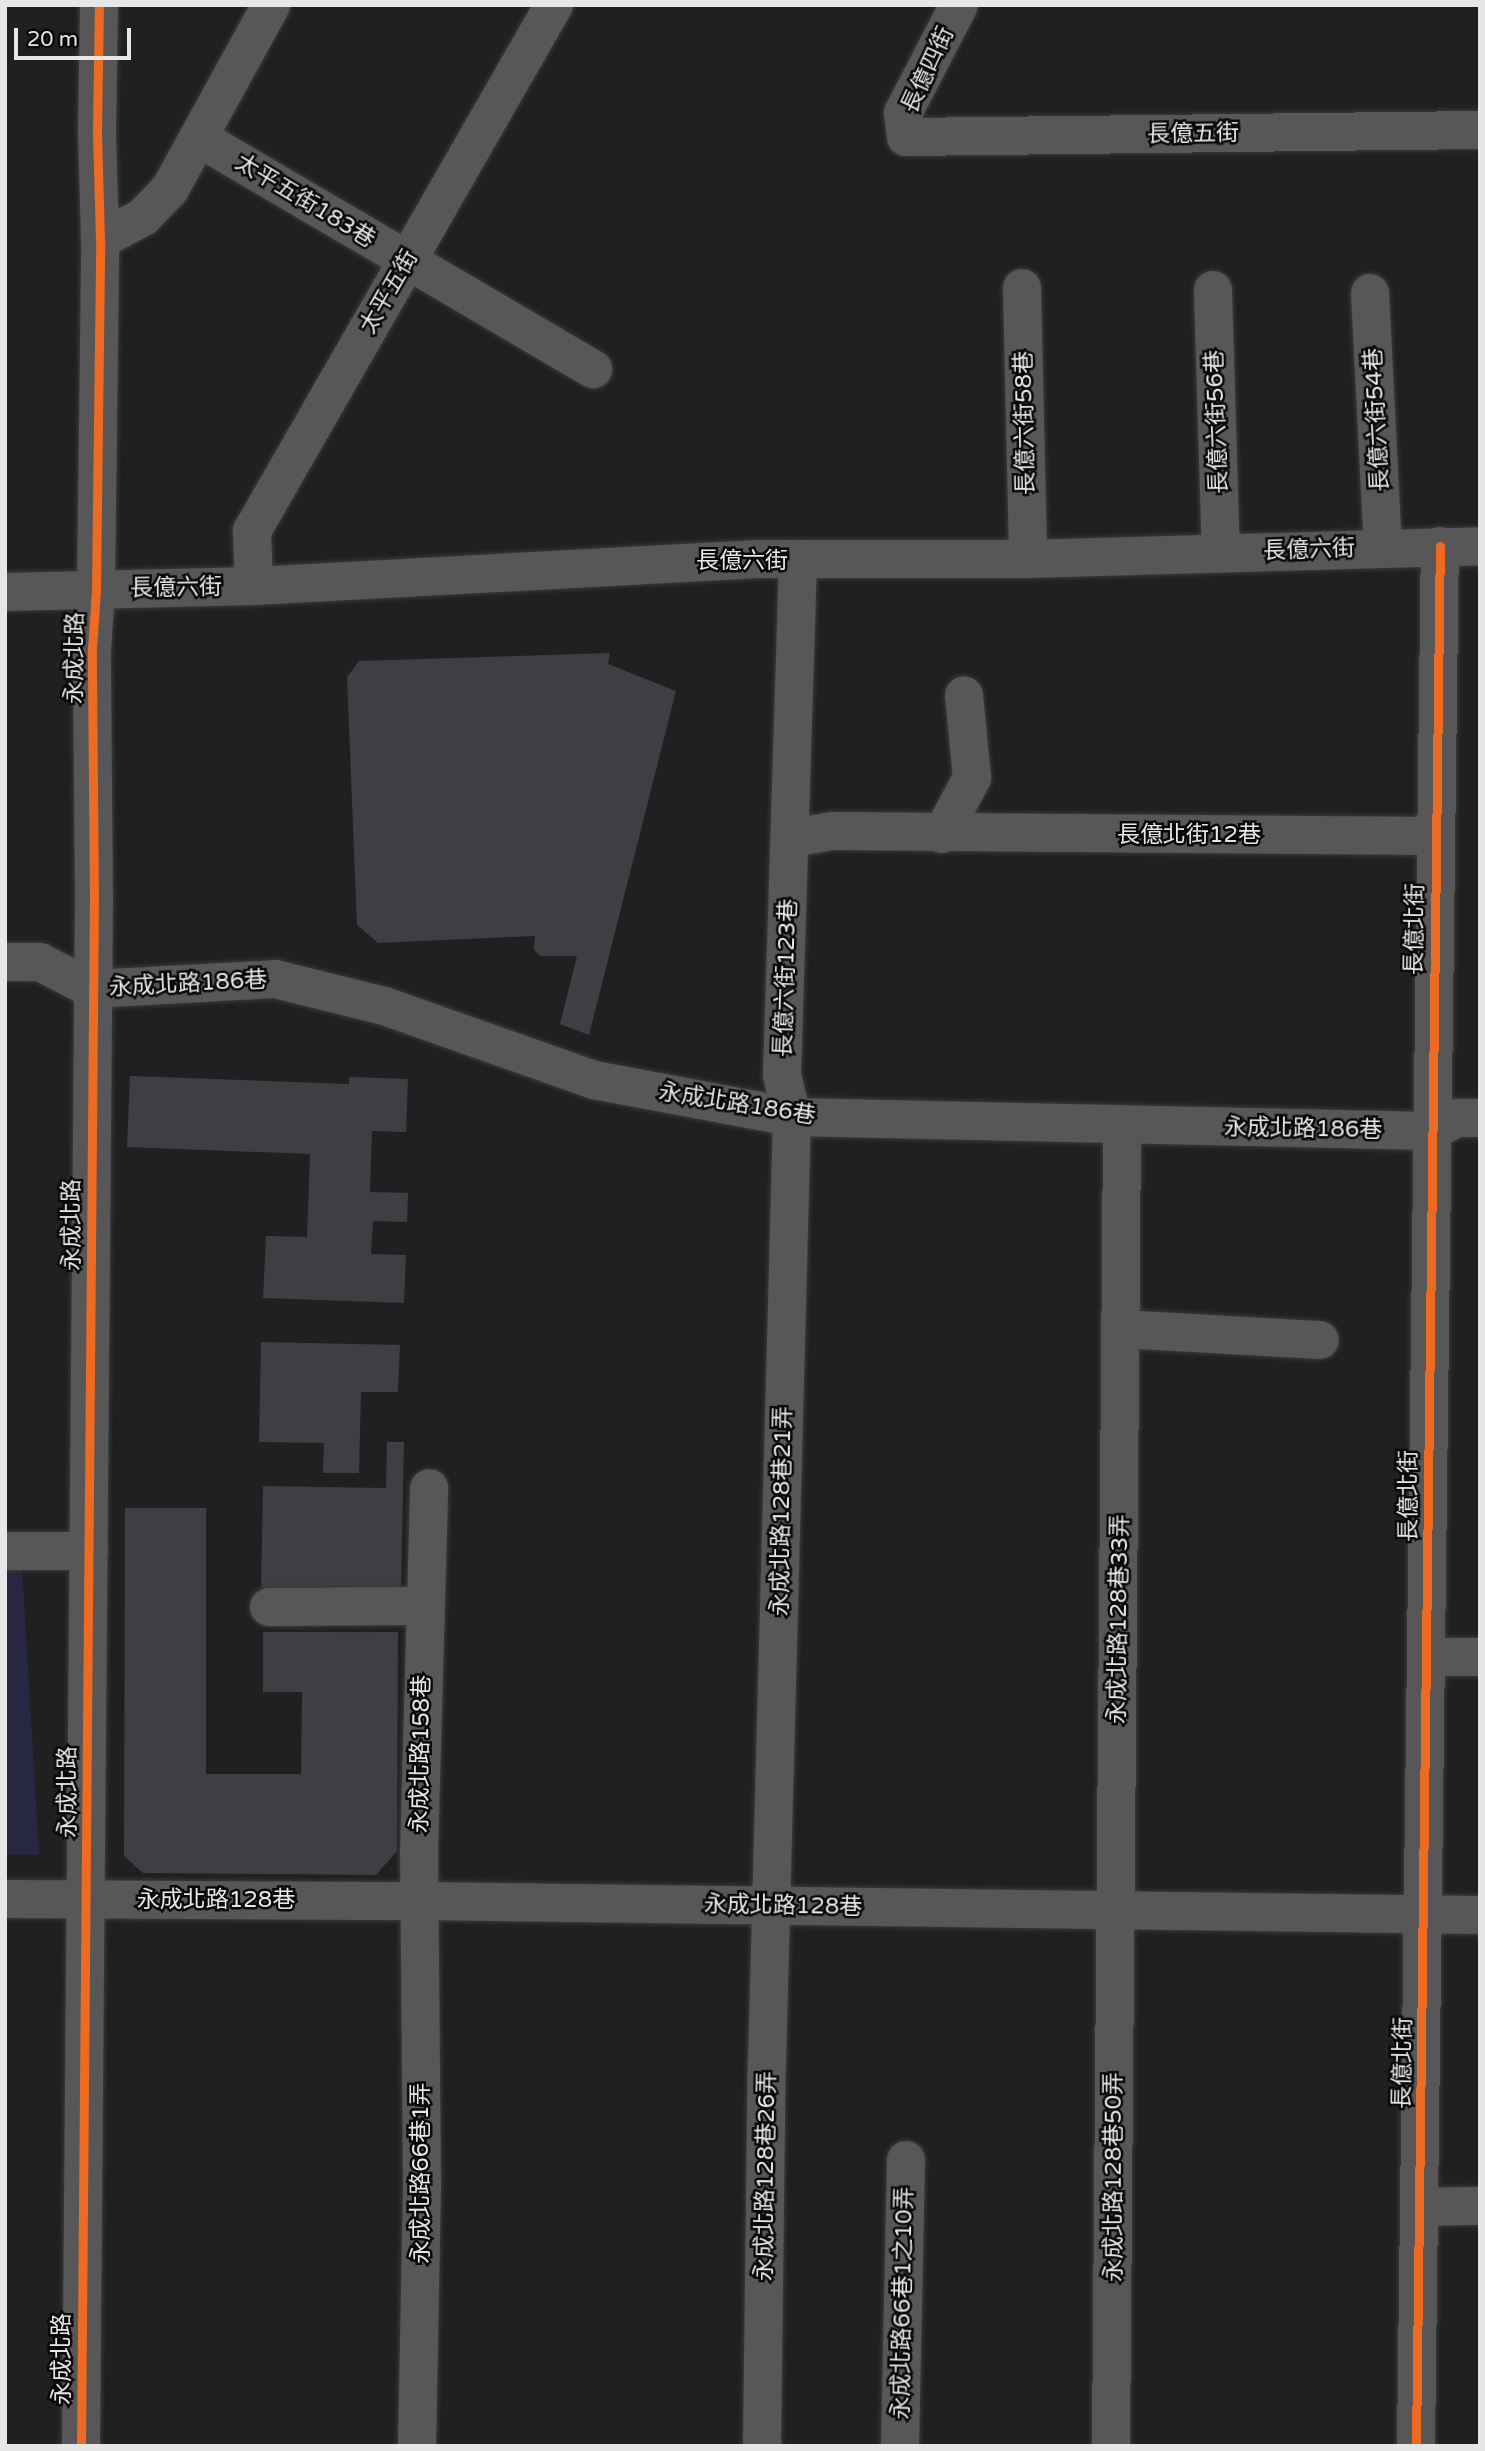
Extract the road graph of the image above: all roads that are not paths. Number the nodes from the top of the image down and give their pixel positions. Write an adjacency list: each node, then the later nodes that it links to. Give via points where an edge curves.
1 (99, 5): 8 (street, 永成北路)
2 (271, 5): 7 (street)
3 (554, 5): 9 (street, 太平五街)
4 (959, 5): 6 (street, 長億四街, via 902,113)
5 (1480, 130): 6 (street, 長億五街)
6 (906, 136)
7 (199, 138): 8 (street, via 170,189 143,217); 9 (street, 太平五街183巷)
8 (100, 240): 21 (street, 永成北路)
9 (407, 261): 13 (street, 太平五街183巷); 20 (street, 太平五街, via 252,531)
10 (1021, 288): 18 (street, 長億六街58巷)
11 (1213, 290): 17 (street, 長億六街56巷)
12 (1370, 293): 16 (street, 長億六街54巷)
13 (593, 369)
14 (1440, 546): 15 (street, 長億六街); 16 (street, 長億六街); 25 (street, 長億北街)
15 (1480, 546)
16 (1383, 547): 17 (street, 長億六街)
17 (1221, 554): 18 (street, 長億六街)
18 (1028, 559): 19 (street, 長億六街)
19 (798, 561): 20 (street, 長億六街, via 718,560); 26 (street, 長億六街123巷)
20 (254, 586): 21 (street, 長億六街)
21 (96, 590): 22 (street, 長億六街); 28 (street, 永成北路)
22 (5, 593)
23 (964, 695): 24 (street, via 972,778)
24 (942, 834): 25 (street, 長億北街12巷); 26 (street, via 832,831)
25 (1436, 836): 32 (street, 長億北街)
26 (791, 838): 29 (street, 長億六街123巷, via 782,1074)
27 (5, 962): 28 (street, via 40,962)
28 (92, 989): 29 (street, 永成北路186巷, via 275,979 384,1006 594,1080); 37 (street, 永成北路)
29 (792, 1117): 31 (street, 永成北路186巷); 45 (street, 永成北路128巷21弄)
30 (1480, 1118): 32 (street, 永成北路186巷, via 1458,1118)
31 (1122, 1125): 32 (street, 永成北路186巷); 33 (street, 永成北路128巷33弄)
32 (1431, 1132): 40 (street, 長億北街)
33 (1122, 1329): 34 (street); 46 (street, 永成北路128巷33弄)
34 (1320, 1340)
35 (429, 1489): 38 (street, 永成北路158巷)
36 (5, 1551): 37 (street)
37 (89, 1551): 43 (street, 永成北路)
38 (424, 1606): 39 (street); 44 (street, 永成北路158巷)
39 (269, 1607)
40 (1427, 1657): 41 (street); 47 (street, 長億北街)
41 (1480, 1657)
42 (5, 1899): 43 (street, 永成北路128巷)
43 (87, 1899): 44 (street, 永成北路128巷); 52 (street, 永成北路)
44 (419, 1901): 45 (street, 永成北路128巷); 53 (street, 永成北路66巷1弄, via 422,2185)
45 (772, 1906): 46 (street, 永成北路128巷); 54 (street, 永成北路128巷26弄)
46 (1116, 1909): 47 (street, 永成北路128巷); 56 (street, 永成北路128巷50弄)
47 (1425, 1914): 48 (street, 永成北路128巷); 51 (street, 長億北街)
48 (1480, 1915)
49 (906, 2160): 55 (street, 永成北路66巷1之10弄)
50 (1480, 2206): 51 (street)
51 (1420, 2207): 57 (street, 長億北街)
52 (80, 2446)
53 (417, 2446)
54 (762, 2446)
55 (900, 2446)
56 (1111, 2446)
57 (1416, 2446)

